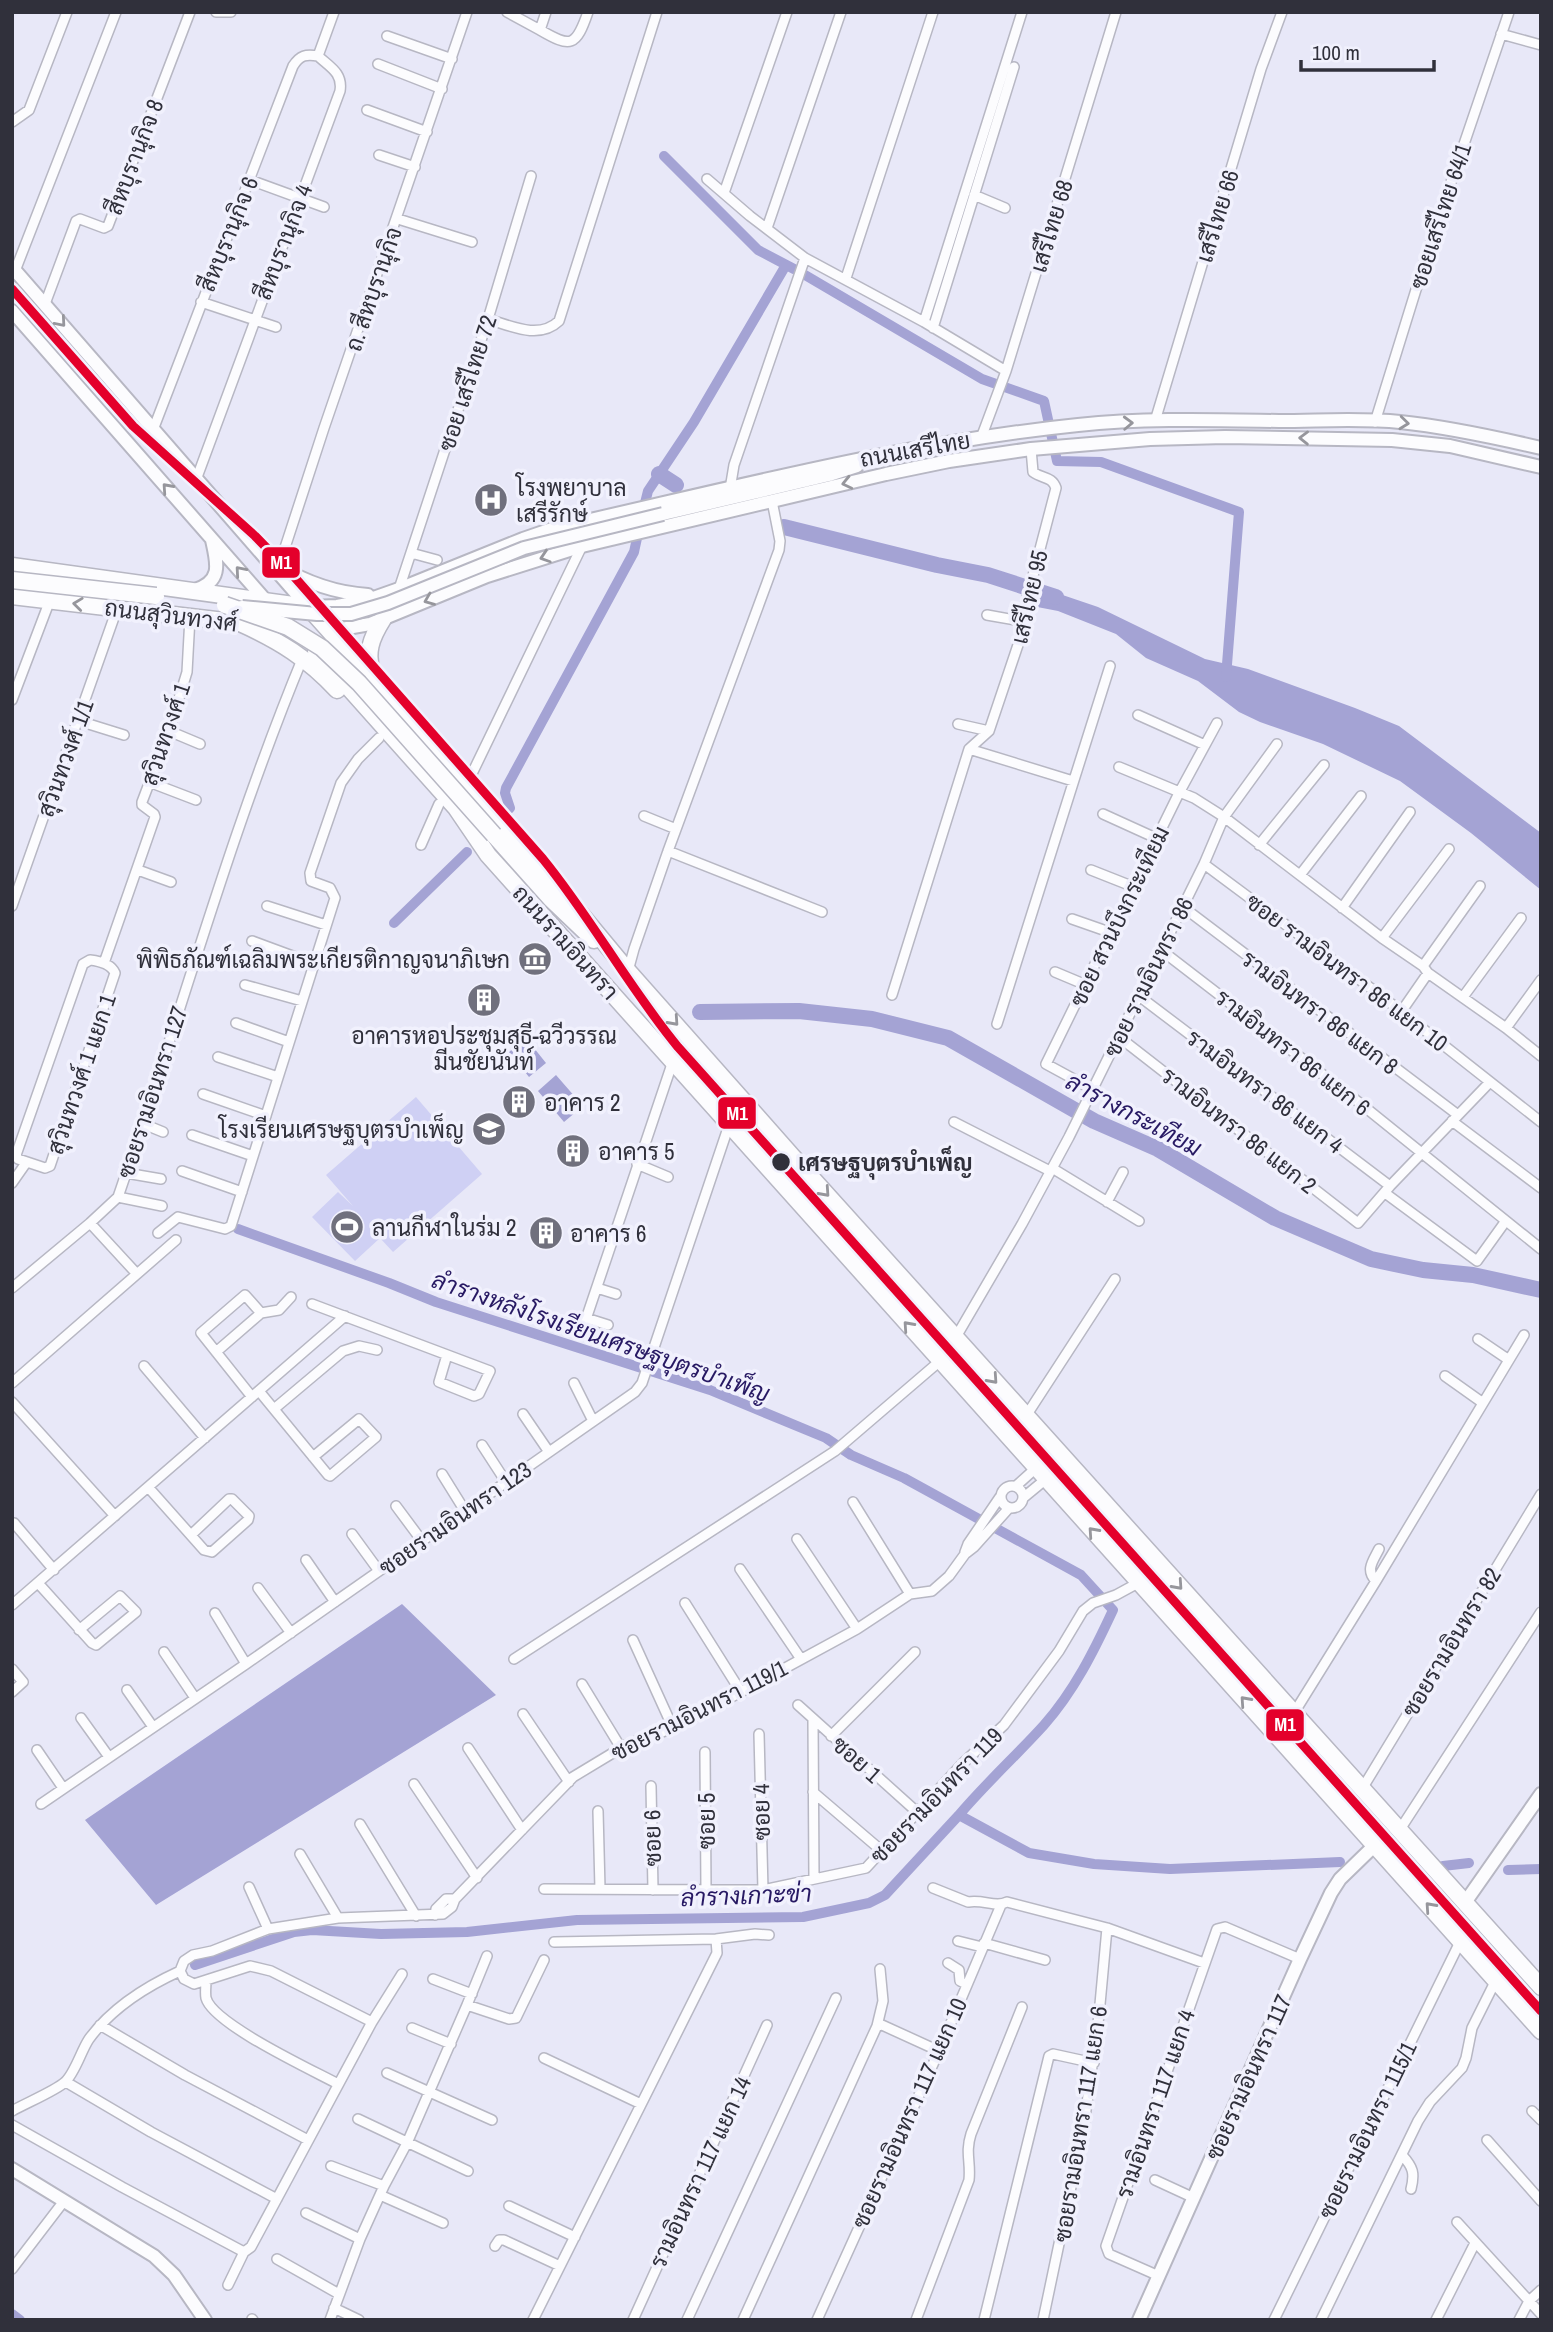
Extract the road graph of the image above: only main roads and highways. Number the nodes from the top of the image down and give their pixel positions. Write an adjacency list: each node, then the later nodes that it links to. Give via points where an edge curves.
1 (13, 270): 9 (main road, one-way to 9)
2 (12, 311): 7 (main road, one-way to 2)
3 (1541, 448): 4 (main road, ถนนเสรีไทย, one-way to 3, via 1033,431 1156,421 1397,422 1456,429)
4 (883, 455): 6 (main road, ถนนเสรีไทย); 6 (main road, via 830,475)
5 (1541, 467): 11 (main road, ถนนเสรีไทย, one-way to 11, via 1450,446 1392,440 1225,437 1061,445 914,468 582,546)
6 (666, 508): 8 (main road, ถนนเสรีไทย, via 541,532); 18 (main road, bridge, via 524,548 351,614)
7 (212, 539): 14 (main road, via 215,575); 17 (main road, one-way to 7)
8 (498, 549): 11 (main road, via 496,561); 15 (main road, ถนนเสรีไทย)
9 (264, 557): 15 (main road, via 306,581 337,591); 19 (main road)
10 (12, 566): 13 (highway, ถนนสุวินทวงศ์)
11 (505, 570): 21 (main road, ถนนเสรีไทย, one-way to 21)
12 (12, 580): 18 (highway, bridge)
13 (128, 581): 14 (highway, ถนนสุวินทวงศ์); 20 (highway, via 147,600 144,609)
14 (195, 591): 18 (highway, ถนนสุวินทวงศ์)
15 (382, 595): 19 (main road, ถนนเสรีไทย, via 351,604)
16 (12, 596): 20 (highway, ถนนสุวินทวงศ์, one-way to 16)
17 (267, 602): 18 (highway, ถนนสุวินทวงศ์); 19 (highway, ถนนสุวินทวงศ์); 23 (highway, ถนนรามอินทรา)
18 (219, 606): 20 (highway, ถนนสุวินทวงศ์, via 190,617); 22 (highway, ถนนสุวินทวงศ์); 29 (highway, bridge, via 288,627 322,649 359,683 556,905)
19 (308, 607): 24 (highway, ถนนรามอินทรา)
20 (125, 610)
21 (383, 619): 24 (main road, ถนนเสรีไทย); 25 (highway, via 369,650)
22 (240, 623): 23 (highway, ถนนสุวินทวงศ์); 28 (highway, via 303,657 324,676)
23 (292, 628): 24 (highway, ถนนสุวินทวงศ์); 27 (highway, ถนนรามอินทรา)
24 (330, 631): 25 (highway, ถนนรามอินทรา)
25 (374, 679): 26 (highway, ถนนรามอินทรา)
26 (424, 736): 27 (highway); 29 (highway, ถนนรามอินทรา)
27 (407, 753): 28 (highway, ถนนรามอินทรา, via 456,808)
28 (488, 855): 31 (highway, ถนนรามอินทรา, one-way to 28)
29 (628, 971): 32 (highway, ถนนรามอินทรา, one-way to 32)
30 (1541, 1794): 32 (main road)
31 (1374, 1846): 34 (highway, ถนนรามอินทรา, one-way to 31); 37 (main road, ซอยรามอินทรา 117, via 1336,1886 1300,1958)
32 (1464, 1904): 33 (highway, ถนนรามอินทรา)
33 (1541, 1987)
34 (1541, 2031)
35 (12, 2169): 36 (main road, via 163,2263)
36 (204, 2320)
37 (1139, 2320)

